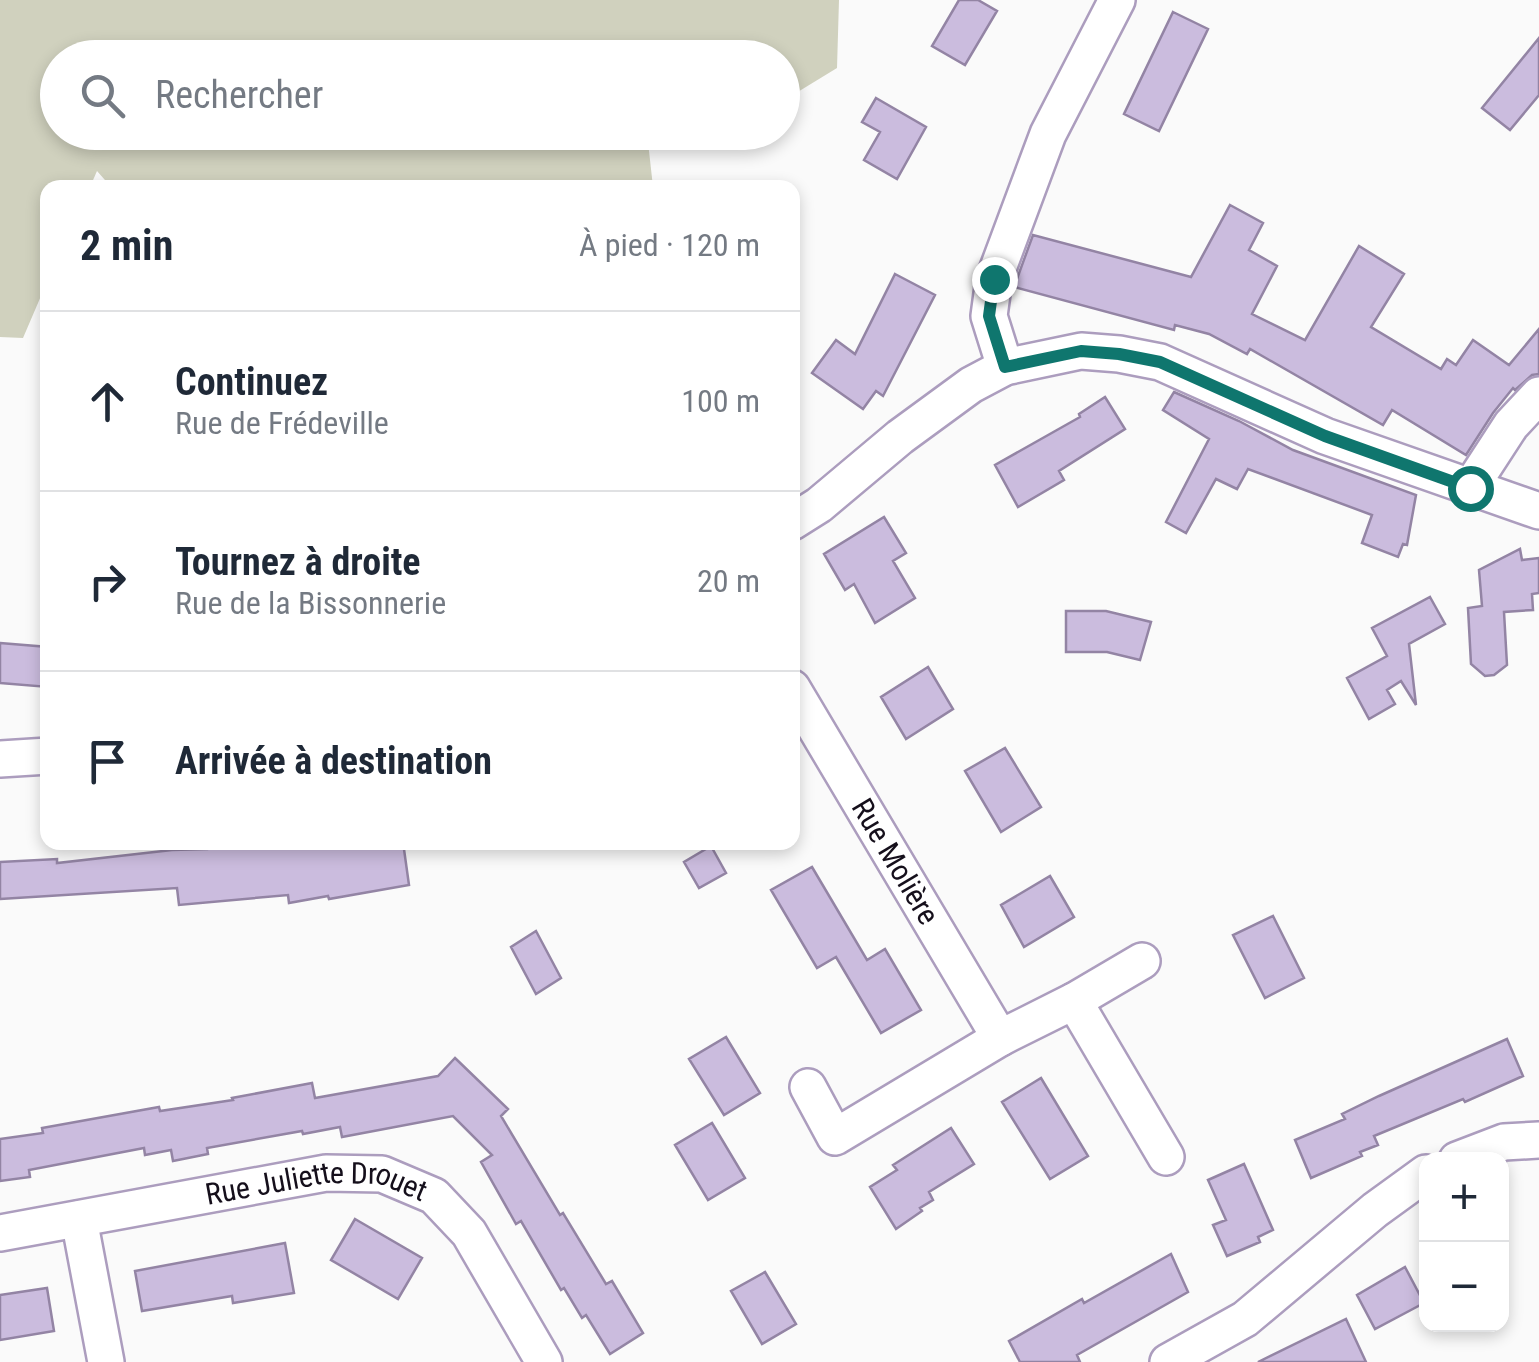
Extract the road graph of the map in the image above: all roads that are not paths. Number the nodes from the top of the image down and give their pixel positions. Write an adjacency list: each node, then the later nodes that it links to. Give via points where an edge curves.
1 (1116, 0): 2 (street, via 1048,134 994,279 989,316)
2 (1005, 367): 4 (street, via 1081,351 1160,362 1325,436); 6 (street, via 971,385)
3 (1539, 395): 4 (street, via 1511,424)
4 (1470, 488): 5 (street)
5 (1539, 511)
6 (800, 517)
7 (800, 701): 12 (street, Rue Molière)
8 (40, 756): 9 (street)
9 (0, 758)
10 (1142, 962): 11 (street)
11 (1074, 1001): 12 (street); 16 (street)
12 (1000, 1038): 13 (street, via 834,1137)
13 (808, 1087)
14 (1539, 1140): 15 (street)
15 (1478, 1152)
16 (1166, 1157)
17 (1419, 1178): 20 (street, via 1245,1319)
18 (79, 1220): 19 (street, Rue Juliette Drouet); 21 (street); 22 (street, Rue Juliette Drouet, via 326,1173 382,1174 434,1196 470,1233)
19 (0, 1233)
20 (1178, 1360)
21 (106, 1362)
22 (544, 1362)

